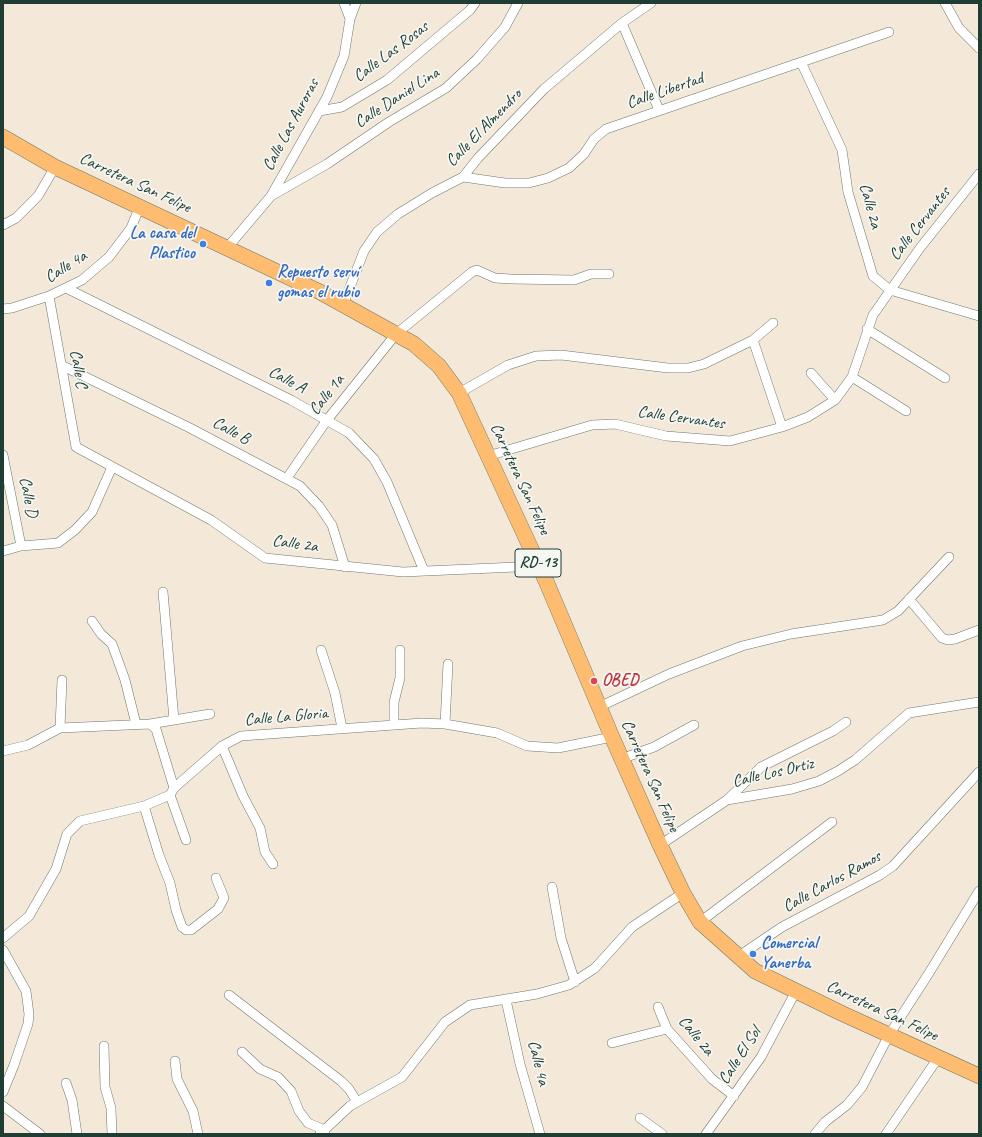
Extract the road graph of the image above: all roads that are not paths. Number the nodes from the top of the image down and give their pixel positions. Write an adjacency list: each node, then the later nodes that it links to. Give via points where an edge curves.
1 (344, 3): 7 (street)
2 (356, 3): 7 (street, Calle Las Auroras)
3 (475, 3): 13 (street, Calle Las Rosas, via 387,80 342,107)
4 (518, 3): 18 (street, Calle Daniel Lina, via 505,27 446,88 389,122 327,164)
5 (651, 3): 8 (street, Calle El Almendro)
6 (945, 3): 10 (street, via 959,28)
7 (350, 20): 13 (street, Calle Las Auroras, via 344,56)
8 (622, 23): 12 (street); 17 (street, Calle El Almendro, via 544,89)
9 (890, 32): 11 (street, Calle Libertad)
10 (979, 48)
11 (801, 62): 12 (street, Calle Libertad); 24 (street, Calle 2a, via 842,150 848,192 873,276)
12 (659, 110): 17 (street, Calle Libertad, via 606,130 594,139 584,154 569,168 548,178 529,183 505,183)
13 (319, 111): 18 (street, Calle Las Auroras)
14 (3, 137): 15 (main road, Carretera San Felipe / RD-13)
15 (55, 167): 19 (main road, Carretera San Felipe / RD-13); 20 (street, via 38,196 16,218)
16 (979, 174): 24 (street, Calle Cervantes)
17 (463, 177): 26 (street, Calle El Almendro, via 398,214 377,232 364,251)
18 (271, 196): 21 (street, Calle Las Auroras)
19 (140, 206): 21 (main road, Carretera San Felipe / RD-13); 23 (street, Calle 4a, via 131,228 109,257 82,280)
20 (3, 225)
21 (227, 248): 26 (main road, Carretera San Felipe / RD-13)
22 (609, 274): 31 (street, Calle 1a, via 591,274 574,280 511,280 495,278 477,270)
23 (66, 288): 25 (street, Calle 4a); 40 (street, Calle A)
24 (890, 290): 28 (street, Calle 2a); 30 (street, Calle Cervantes)
25 (49, 296): 27 (street, Calle 4a); 33 (street, Calle C)
26 (343, 305): 31 (main road, Carretera San Felipe / RD-13)
27 (3, 309)
28 (979, 316)
29 (773, 323): 32 (street)
30 (867, 329): 35 (street, Calle Cervantes); 36 (street)
31 (396, 334): 37 (main road, Carretera San Felipe / RD-13, via 414,344 439,366); 40 (street, Calle 1a)
32 (753, 340): 37 (street, via 704,364 688,368 668,368 561,355 536,356 508,365); 41 (street)
33 (61, 366): 42 (street, Calle C); 46 (street, Calle B)
34 (811, 373): 38 (street)
35 (852, 377): 38 (street, Calle Cervantes); 39 (street)
36 (945, 378)
37 (460, 393): 44 (main road, Carretera San Felipe / RD-13)
38 (835, 400): 41 (street, Calle Cervantes, via 808,418)
39 (906, 411)
40 (327, 420): 46 (street, Calle 1a); 52 (street, Calle A, via 350,432 374,458 387,482)
41 (782, 427): 44 (street, Calle Cervantes, via 730,441 666,436 615,424 592,425)
42 (76, 447): 45 (street, Calle 2a)
43 (3, 455): 47 (street, Calle D)
44 (488, 456): 50 (main road, Carretera San Felipe / RD-13)
45 (112, 467): 47 (street, via 92,512 75,530 58,542); 51 (street, Calle 2a, via 211,520 265,558)
46 (287, 478): 51 (street, Calle B, via 300,486 319,506 332,525)
47 (21, 546): 48 (street)
48 (3, 551)
49 (949, 557): 54 (street)
50 (539, 566): 52 (street, Calle 2a); 62 (main road, Carretera San Felipe / RD-13)
51 (345, 567): 52 (street, Calle 2a, via 403,572)
52 (424, 571)
53 (163, 592): 64 (street)
54 (909, 599): 56 (street, via 942,638 955,640); 62 (street, via 898,611 883,620 791,634 742,646 669,674)
55 (92, 621): 66 (street, via 112,644 125,680)
56 (979, 630)
57 (321, 650): 72 (street, via 335,693)
58 (400, 650): 69 (street, via 400,678 394,702)
59 (448, 664): 68 (street)
60 (62, 680): 71 (street)
61 (979, 702): 79 (street, Calle Los Ortiz, via 909,713 855,760 819,781 792,789)
62 (599, 706): 73 (main road, Carretera San Felipe / RD-13)
63 (210, 714): 64 (street)
64 (174, 720): 67 (street)
65 (846, 722): 79 (street, via 833,732 761,767)
66 (136, 724): 67 (street); 71 (street)
67 (150, 724): 78 (street, via 156,729)
68 (445, 724): 69 (street, Calle La Gloria); 73 (street, Calle La Gloria, via 497,733 527,746 558,748)
69 (394, 725): 72 (street, Calle La Gloria)
70 (694, 726): 76 (street, via 654,747)
71 (60, 728): 75 (street, via 28,745)
72 (342, 728): 74 (street, Calle La Gloria, via 241,736)
73 (612, 738): 76 (main road, Carretera San Felipe / RD-13)
74 (222, 746): 78 (street, Calle La Gloria); 84 (street, via 260,828 265,852)
75 (3, 751)
76 (621, 759): 83 (main road, Carretera San Felipe / RD-13)
77 (979, 772): 92 (street, Calle Carlos Ramos, via 893,866 782,927)
78 (172, 791): 80 (street, Calle La Gloria); 82 (street)
79 (727, 800): 83 (street, Calle Los Ortiz)
80 (144, 806): 85 (street, via 158,855 170,883 176,910 186,930 191,930 218,909 224,898); 90 (street, Calle La Gloria, via 80,821 67,834 56,869 29,916)
81 (832, 822): 89 (street)
82 (186, 840)
83 (660, 844): 88 (main road, Carretera San Felipe / RD-13)
84 (273, 864)
85 (216, 878)
86 (552, 887): 93 (street, via 561,938)
87 (979, 891): 99 (street, via 930,974)
88 (683, 893): 89 (main road, Carretera San Felipe / RD-13); 93 (street, via 632,927 595,968)
89 (700, 922): 92 (main road, Carretera San Felipe / RD-13)
90 (3, 938)
91 (3, 950): 107 (street, via 26,991 29,1014)
92 (739, 956): 94 (main road, Carretera San Felipe / RD-13, via 755,971)
93 (574, 982): 96 (street, via 537,994)
94 (796, 991): 99 (main road, Carretera San Felipe / RD-13); 108 (street, Calle El Sol, via 761,1057)
95 (229, 995): 109 (street, via 341,1081)
96 (506, 1000): 109 (street, via 470,1005 445,1022 402,1077); 117 (street, Calle 4a, via 520,1064)
97 (658, 1007): 98 (street, Calle 2a)
98 (667, 1029): 100 (street); 108 (street, Calle 2a, via 712,1079)
99 (889, 1035): 103 (main road, Carretera San Felipe / RD-13); 120 (street, via 862,1087 847,1105 825,1122)
100 (612, 1043)
101 (104, 1046): 115 (street, via 105,1086 110,1100)
102 (242, 1052): 112 (street, via 260,1069 278,1078 291,1092 299,1111 308,1123)
103 (938, 1058): 105 (main road, Carretera San Felipe / RD-13); 121 (street)
104 (175, 1060): 116 (street, via 177,1079 193,1111)
105 (979, 1076)
106 (66, 1083): 114 (street, via 72,1100)
107 (3, 1092)
108 (734, 1096): 119 (street, Calle El Sol)
109 (357, 1102): 112 (street)
110 (3, 1106): 113 (street)
111 (640, 1118): 118 (street)
112 (323, 1133)
113 (40, 1134)
114 (77, 1134)
115 (112, 1134)
116 (198, 1134)
117 (540, 1134)
118 (662, 1134)
119 (706, 1134)
120 (815, 1134)
121 (886, 1134)

